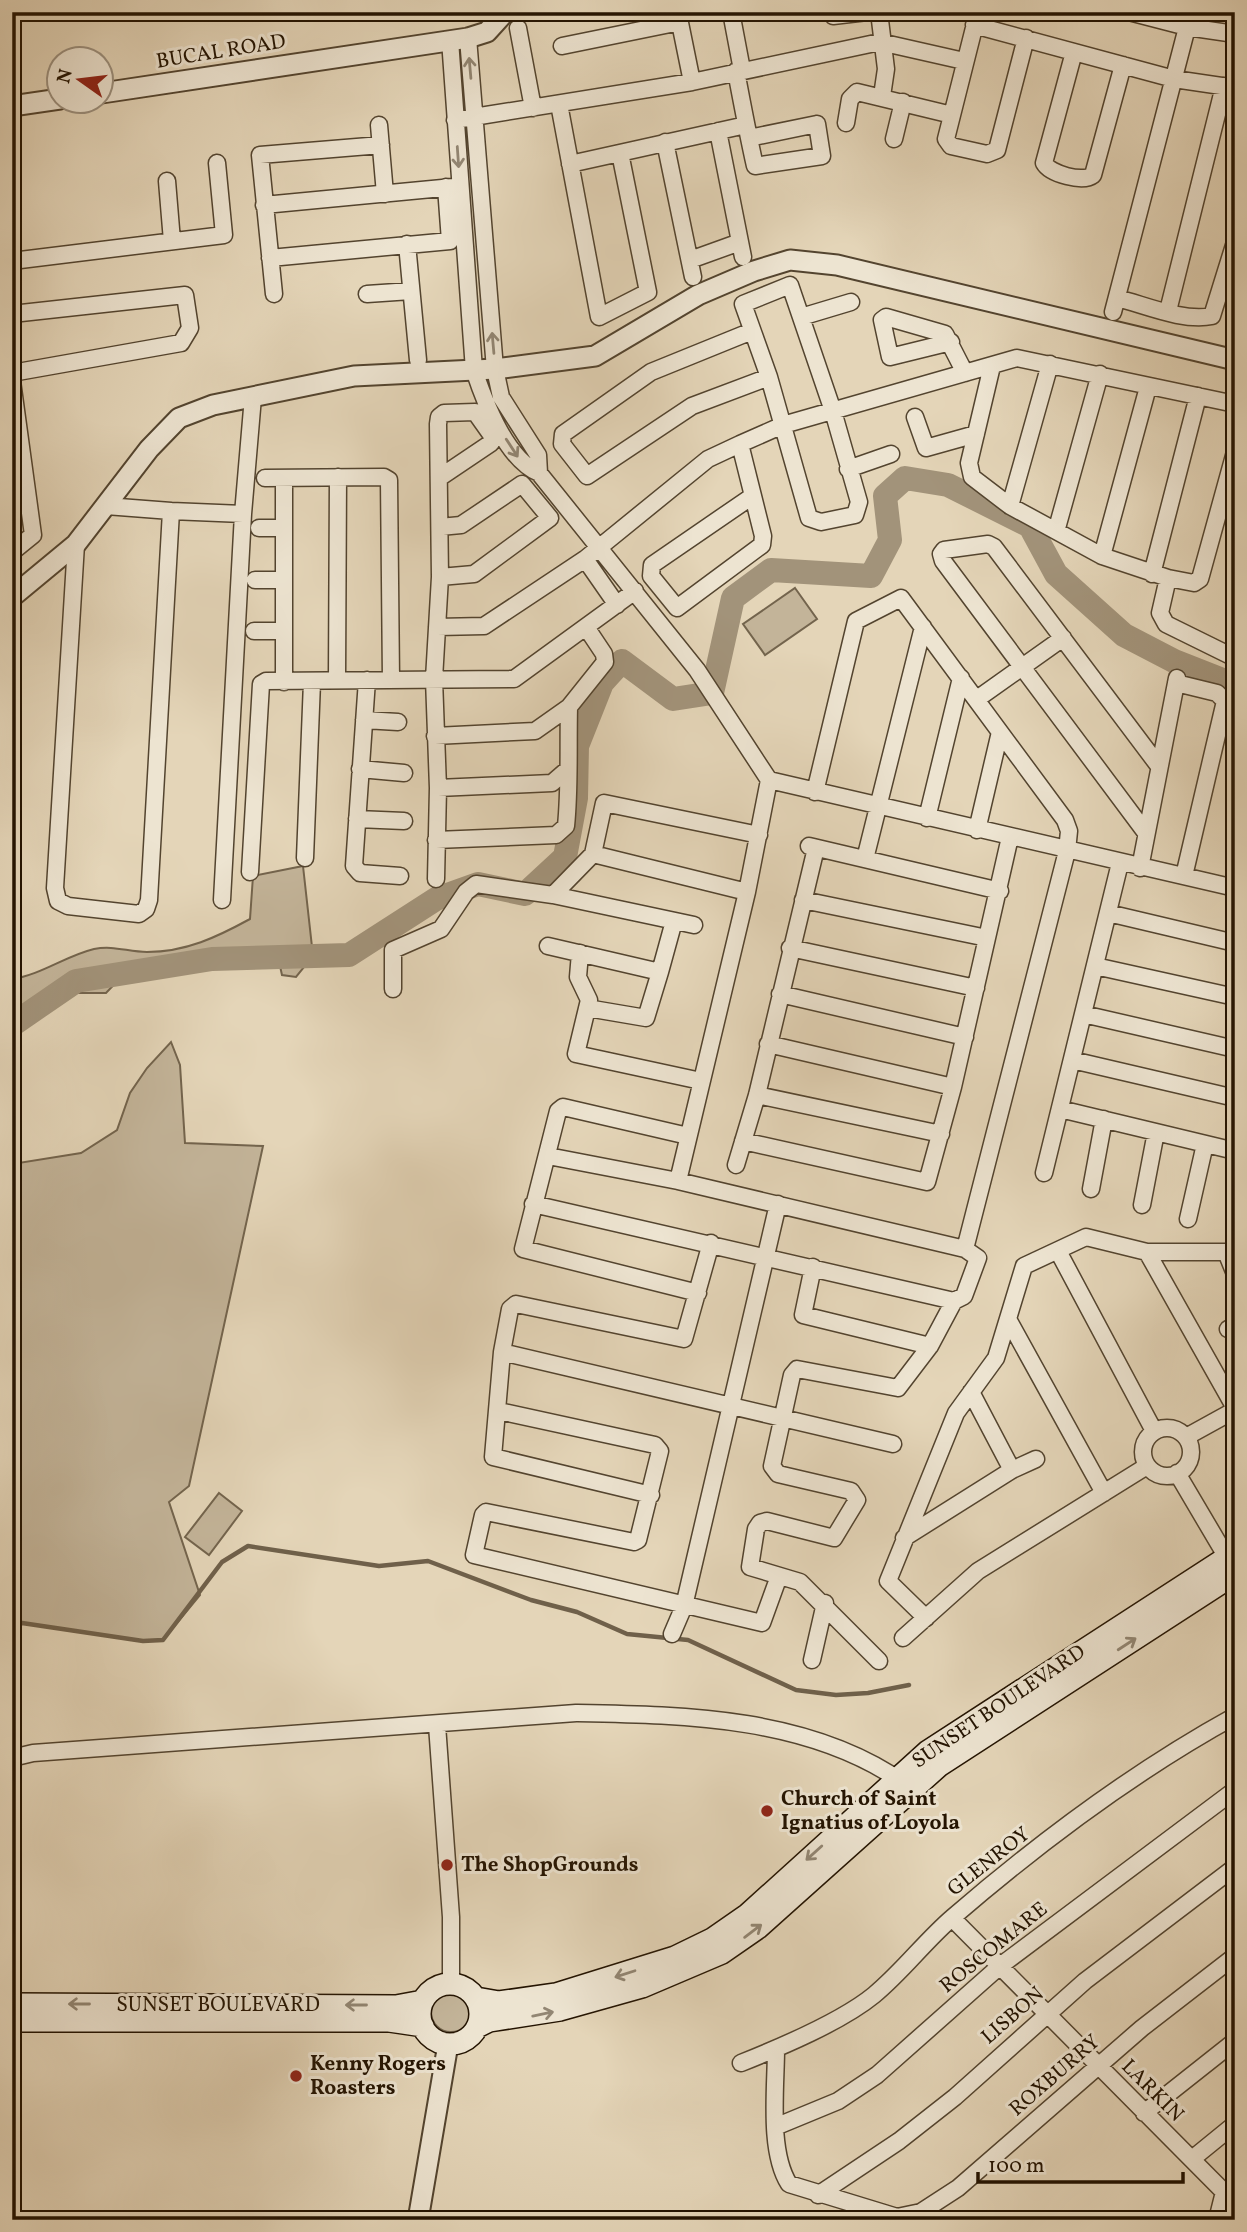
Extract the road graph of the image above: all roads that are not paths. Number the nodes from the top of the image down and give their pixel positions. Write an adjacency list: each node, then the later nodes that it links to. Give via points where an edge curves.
1 (505, 12): 13 (street, BUCAL ROAD, via 488,32)
2 (731, 12): 19 (street)
3 (832, 12): 4 (street, via 833,16)
4 (867, 12)
5 (878, 12): 14 (street)
6 (1134, 13): 9 (street)
7 (679, 17): 15 (street); 21 (street)
8 (976, 19): 12 (street); 17 (street)
9 (1189, 20): 11 (street); 20 (street)
10 (518, 28): 29 (street)
11 (1235, 34)
12 (1026, 38): 16 (street); 30 (street, via 997,150 988,154 947,144)
13 (459, 39): 23 (street, BUCAL ROAD); 31 (street, one-way to 13); 32 (street)
14 (880, 42): 17 (street); 19 (street); 24 (street, via 886,72)
15 (562, 46)
16 (1074, 52): 18 (street); 18 (street, via 1044,163 1049,170 1083,179 1093,174)
17 (964, 61): 30 (street)
18 (1123, 65): 20 (street)
19 (739, 71): 21 (street); 36 (street)
20 (1174, 79): 22 (street); 57 (street, via 1115,305)
21 (692, 82): 27 (street)
22 (1229, 87): 57 (street)
23 (116, 91)
24 (883, 96): 26 (street); 33 (street, via 854,93)
25 (46, 101): 28 (street)
26 (903, 102): 30 (street); 37 (street)
27 (559, 104): 29 (street); 42 (street)
28 (12, 106)
29 (533, 108): 31 (street)
30 (952, 115)
31 (474, 118): 32 (street); 44 (street)
32 (455, 120): 45 (street, one-way to 45)
33 (846, 123)
34 (379, 125): 39 (street)
35 (718, 131): 36 (street); 38 (street); 38 (street, via 741,249 691,268)
36 (748, 131): 36 (street, via 817,124 822,156 755,166)
37 (894, 139)
38 (665, 142): 40 (street)
39 (381, 145): 46 (street); 47 (street, via 260,155)
40 (620, 153): 42 (street); 42 (street, via 648,292 599,317)
41 (217, 163): 48 (street, via 224,235)
42 (570, 164)
43 (167, 181): 48 (street)
44 (480, 184): 45 (street); 66 (street, one-way to 44)
45 (453, 187): 46 (street); 50 (street, via 450,240); 67 (street)
46 (385, 194): 47 (street)
47 (264, 205): 51 (street)
48 (172, 241): 52 (street)
49 (1235, 242): 57 (street, via 1212,316)
50 (407, 244): 51 (street); 53 (street)
51 (270, 258): 54 (street)
52 (12, 261)
53 (411, 291): 55 (street); 62 (street)
54 (274, 294)
55 (368, 294)
56 (851, 302): 59 (street)
57 (1168, 311)
58 (12, 314): 68 (street, via 185,295 190,327 181,344)
59 (801, 317): 60 (street, via 790,285 743,304); 77 (street)
60 (752, 331): 71 (street); 71 (street, via 651,372 563,435 562,444 587,476 692,406)
61 (951, 342): 69 (street)
62 (418, 360)
63 (1235, 360): 66 (street, via 837,265 790,260 698,295 595,356)
64 (1050, 364): 65 (street, via 1017,358); 70 (street); 94 (street)
65 (992, 366): 69 (street); 81 (street)
66 (495, 369): 67 (street); 86 (street, via 501,397 538,455)
67 (474, 370): 75 (street, via 354,376); 86 (street, one-way to 86, via 485,403 503,434 525,467)
68 (12, 373)
69 (965, 373): 77 (street)
70 (1100, 374): 73 (street); 102 (street)
71 (769, 377): 79 (street)
72 (12, 381): 80 (street)
73 (1148, 387): 74 (street); 106 (street)
74 (1198, 396): 76 (street); 108 (street)
75 (253, 397): 93 (street, via 179,418); 97 (street)
76 (1235, 404)
77 (833, 411): 79 (street); 85 (street)
78 (915, 417): 81 (street, via 926,448)
79 (783, 425): 82 (street); 85 (street, via 814,522 858,511)
80 (16, 431): 91 (street)
81 (976, 434): 94 (street, via 969,463 972,477)
82 (740, 444): 92 (street); 104 (street, via 708,459)
83 (1235, 452): 108 (street, via 1200,579 1194,583)
84 (891, 453): 85 (street)
85 (848, 469)
86 (539, 473): 95 (street)
87 (338, 477): 89 (street); 125 (street); 127 (street, via 389,480)
88 (265, 478): 89 (street)
89 (284, 478): 101 (street)
90 (439, 478): 90 (street, via 439,417 475,412 492,436 491,443); 99 (street)
91 (19, 483): 105 (street, via 33,535)
92 (751, 497): 92 (street, via 764,536 762,545 677,608 651,576 652,565)
93 (106, 506): 96 (street); 103 (street)
94 (1010, 506): 102 (street)
95 (569, 510): 98 (street); 104 (street)
96 (171, 511): 97 (street); 103 (street, via 149,900 139,914 68,906 58,901 55,888)
97 (243, 514): 166 (street)
98 (550, 519): 99 (street, via 522,484 461,525); 109 (street, via 474,574)
99 (440, 527): 109 (street)
100 (259, 528): 101 (street)
101 (284, 528): 111 (street)
102 (1057, 528): 106 (street)
103 (76, 544): 113 (street)
104 (598, 547): 107 (street); 112 (street)
105 (12, 552)
106 (1102, 556): 108 (street)
107 (585, 559): 114 (street); 115 (street, via 484,626)
108 (1160, 576): 121 (street, via 1160,613 1166,624)
109 (440, 577): 115 (street)
110 (255, 580): 111 (street)
111 (284, 580): 119 (street)
112 (635, 591): 114 (street); 140 (street, via 697,670)
113 (12, 597)
114 (617, 605): 116 (street)
115 (438, 627): 124 (street)
116 (586, 627): 124 (street, via 514,679); 131 (street, via 605,662)
117 (923, 627): 123 (street); 142 (street, via 901,597 856,621); 143 (street)
118 (254, 631): 119 (street)
119 (284, 631): 128 (street)
120 (1063, 638): 122 (street); 122 (street, via 994,547 944,550 943,561); 136 (street)
121 (1235, 658)
122 (1024, 668): 130 (street); 148 (street)
123 (961, 678): 130 (street); 144 (street)
124 (434, 679): 127 (street); 135 (street)
125 (337, 680): 126 (street); 129 (street)
126 (367, 680): 127 (street); 132 (street)
127 (391, 680)
128 (284, 682): 129 (street); 158 (street, via 261,684)
129 (312, 682): 154 (street)
130 (977, 699): 134 (street)
131 (569, 707): 135 (street, via 535,731); 138 (street)
132 (364, 720): 133 (street); 137 (street)
133 (398, 722)
134 (1000, 732): 147 (street); 152 (street, via 1065,820)
135 (435, 736): 141 (street)
136 (1158, 765): 148 (street); 160 (street, via 1176,680 1217,693 1225,701)
137 (360, 769): 139 (street); 145 (street)
138 (567, 770): 141 (street, via 552,783); 151 (street, via 566,827 556,835)
139 (404, 773)
140 (769, 780): 142 (street); 149 (street)
141 (438, 788): 151 (street)
142 (815, 792): 143 (street)
143 (877, 807): 144 (street); 155 (street)
144 (927, 818): 147 (street)
145 (357, 819): 146 (street); 159 (street, via 356,871)
146 (404, 821)
147 (977, 830): 150 (street)
148 (1146, 833): 157 (street)
149 (759, 835): 153 (street, via 604,803); 164 (street)
150 (1010, 837): 152 (street); 163 (street)
151 (436, 840): 161 (street)
152 (1067, 851): 156 (street); 210 (street)
153 (593, 853): 164 (street); 165 (street)
154 (305, 858)
155 (865, 859): 163 (street); 167 (street, via 811,846)
156 (1120, 863): 157 (street); 168 (street)
157 (1140, 868): 160 (street)
158 (250, 872)
159 (400, 876)
160 (1184, 876): 162 (street)
161 (436, 879)
162 (1235, 887)
163 (1000, 891): 171 (street)
164 (747, 892): 188 (street)
165 (553, 895): 169 (street); 179 (street, via 472,886 441,929 393,950)
166 (222, 900)
167 (803, 900): 171 (street); 174 (street)
168 (1108, 913): 172 (street); 176 (street)
169 (674, 921): 170 (street); 177 (street)
170 (694, 925)
171 (987, 938): 178 (street)
172 (1235, 943)
173 (548, 946): 175 (street)
174 (790, 948): 178 (street); 180 (street)
175 (580, 953): 177 (street); 182 (street, via 578,977 588,994)
176 (1095, 966): 181 (street); 183 (street)
177 (660, 972): 182 (street, via 646,1018)
178 (976, 988): 184 (street)
179 (393, 989)
180 (780, 995): 184 (street); 185 (street)
181 (1235, 997)
182 (587, 1008): 188 (street, via 576,1054)
183 (1083, 1014): 186 (street); 187 (street)
184 (965, 1037): 189 (street)
185 (768, 1044): 189 (street); 190 (street)
186 (1235, 1049)
187 (1072, 1060): 191 (street); 192 (street)
188 (701, 1081): 196 (street)
189 (953, 1087): 195 (street)
190 (757, 1095): 195 (street); 197 (street)
191 (1235, 1098)
192 (1060, 1109): 193 (street); 202 (street)
193 (1104, 1119): 194 (street); 204 (street)
194 (1156, 1132): 198 (street); 207 (street)
195 (941, 1134): 197 (street, via 931,1177 922,1183)
196 (688, 1136): 200 (street, via 563,1107 558,1111); 203 (street)
197 (743, 1141): 201 (street)
198 (1205, 1144): 199 (street); 208 (street)
199 (1235, 1151)
200 (548, 1156): 203 (street); 205 (street)
201 (736, 1165)
202 (1044, 1173)
203 (678, 1181): 206 (street)
204 (1091, 1189)
205 (533, 1204): 209 (street); 217 (street, via 524,1251)
206 (778, 1204): 210 (street); 214 (street)
207 (1142, 1205)
208 (1188, 1219)
209 (710, 1243): 214 (street); 217 (street)
210 (965, 1249): 218 (street, via 978,1258 964,1296)
211 (1058, 1251): 212 (street, via 1086,1237); 219 (street, via 1024,1266); 227 (street)
212 (1147, 1252): 213 (street); 224 (street)
213 (1230, 1252): 216 (street)
214 (766, 1257): 215 (street); 223 (street)
215 (813, 1267): 218 (street); 220 (street, via 803,1315)
216 (1235, 1274)
217 (698, 1293): 221 (street, via 684,1339 512,1305)
218 (954, 1300): 220 (street)
219 (1008, 1318): 222 (street, via 996,1358); 234 (street)
220 (930, 1346): 226 (street, via 898,1388 797,1369)
221 (502, 1352): 223 (street); 225 (street)
222 (971, 1392): 232 (street); 236 (street, via 956,1413)
223 (730, 1405): 226 (street); 240 (street)
224 (1235, 1409): 228 (street)
225 (499, 1411): 235 (street, via 496,1460); 235 (street, via 658,1446)
226 (784, 1419): 229 (street); 238 (street, via 772,1466 775,1471 851,1491 857,1500 834,1538 760,1523 751,1567)
227 (1154, 1431): 228 (street, via 1175,1429); 231 (street, via 1144,1443)
228 (1186, 1437): 233 (street, via 1191,1457)
229 (893, 1444)
230 (1036, 1459): 232 (street)
231 (1147, 1466): 233 (street, via 1164,1476); 234 (street)
232 (1012, 1470): 236 (street)
233 (1177, 1474): 237 (street)
234 (1104, 1493): 241 (street, via 978,1571)
235 (651, 1495): 240 (street, via 641,1536 634,1542 486,1512 473,1552 478,1557)
236 (904, 1538): 241 (street, via 888,1581)
237 (1232, 1568): 249 (main road, SUNSET BOULEVARD, via 928,1751)
238 (779, 1576): 239 (street, via 800,1582); 240 (street, via 762,1623)
239 (825, 1603): 244 (street); 245 (street)
240 (684, 1606): 242 (street)
241 (926, 1618): 243 (street)
242 (672, 1634)
243 (903, 1638)
244 (812, 1660)
245 (879, 1661)
246 (1235, 1716): 252 (street, GLENROY, via 1104,1800)
247 (437, 1725): 248 (street); 249 (street, via 576,1713 759,1726 860,1757); 255 (street)
248 (12, 1758)
249 (905, 1783): 256 (main road, SUNSET BOULEVARD, one-way to 256, via 712,1939 675,1957 556,1994 499,2002); 262 (main road, SUNSET BOULEVARD, one-way to 249, via 632,1990 722,1953 758,1928)
250 (1235, 1790): 254 (street, ROSCOMARE)
251 (1235, 1867): 259 (street, LISBON)
252 (952, 1918): 254 (street, LARKIN); 265 (street, GLENROY, via 872,1997)
253 (1235, 1956): 267 (street, ROXBURRY)
254 (1000, 1966): 259 (street, LARKIN); 270 (street, ROSCOMARE, via 877,2075 838,2101)
255 (451, 1984): 256 (main road); 257 (main road, via 432,1990)
256 (476, 1998): 262 (main road, via 480,2012)
257 (423, 2001): 258 (main road, SUNSET BOULEVARD, one-way to 258, via 396,2006); 261 (main road)
258 (12, 2004)
259 (1048, 2013): 267 (street, LARKIN); 273 (street, LISBON, via 955,2097)
260 (12, 2021): 261 (main road, SUNSET BOULEVARD, via 396,2021)
261 (423, 2026): 264 (main road, via 433,2039)
262 (477, 2027): 264 (main road, via 468,2038)
263 (1235, 2040): 268 (street)
264 (449, 2044): 272 (street)
265 (776, 2049): 266 (street, GLENROY); 270 (street)
266 (741, 2063)
267 (1097, 2066): 268 (street, LARKIN); 273 (street, ROXBURRY, via 958,2188 921,2212 897,2217)
268 (1143, 2113): 271 (street, LARKIN)
269 (1235, 2124): 271 (street)
270 (775, 2127): 273 (street, via 782,2173 789,2185)
271 (1192, 2159): 274 (street, LARKIN)
272 (427, 2182): 275 (street); 276 (street)
273 (818, 2195)
274 (1229, 2197): 277 (street)
275 (418, 2220)
276 (425, 2220)
277 (1217, 2220)

